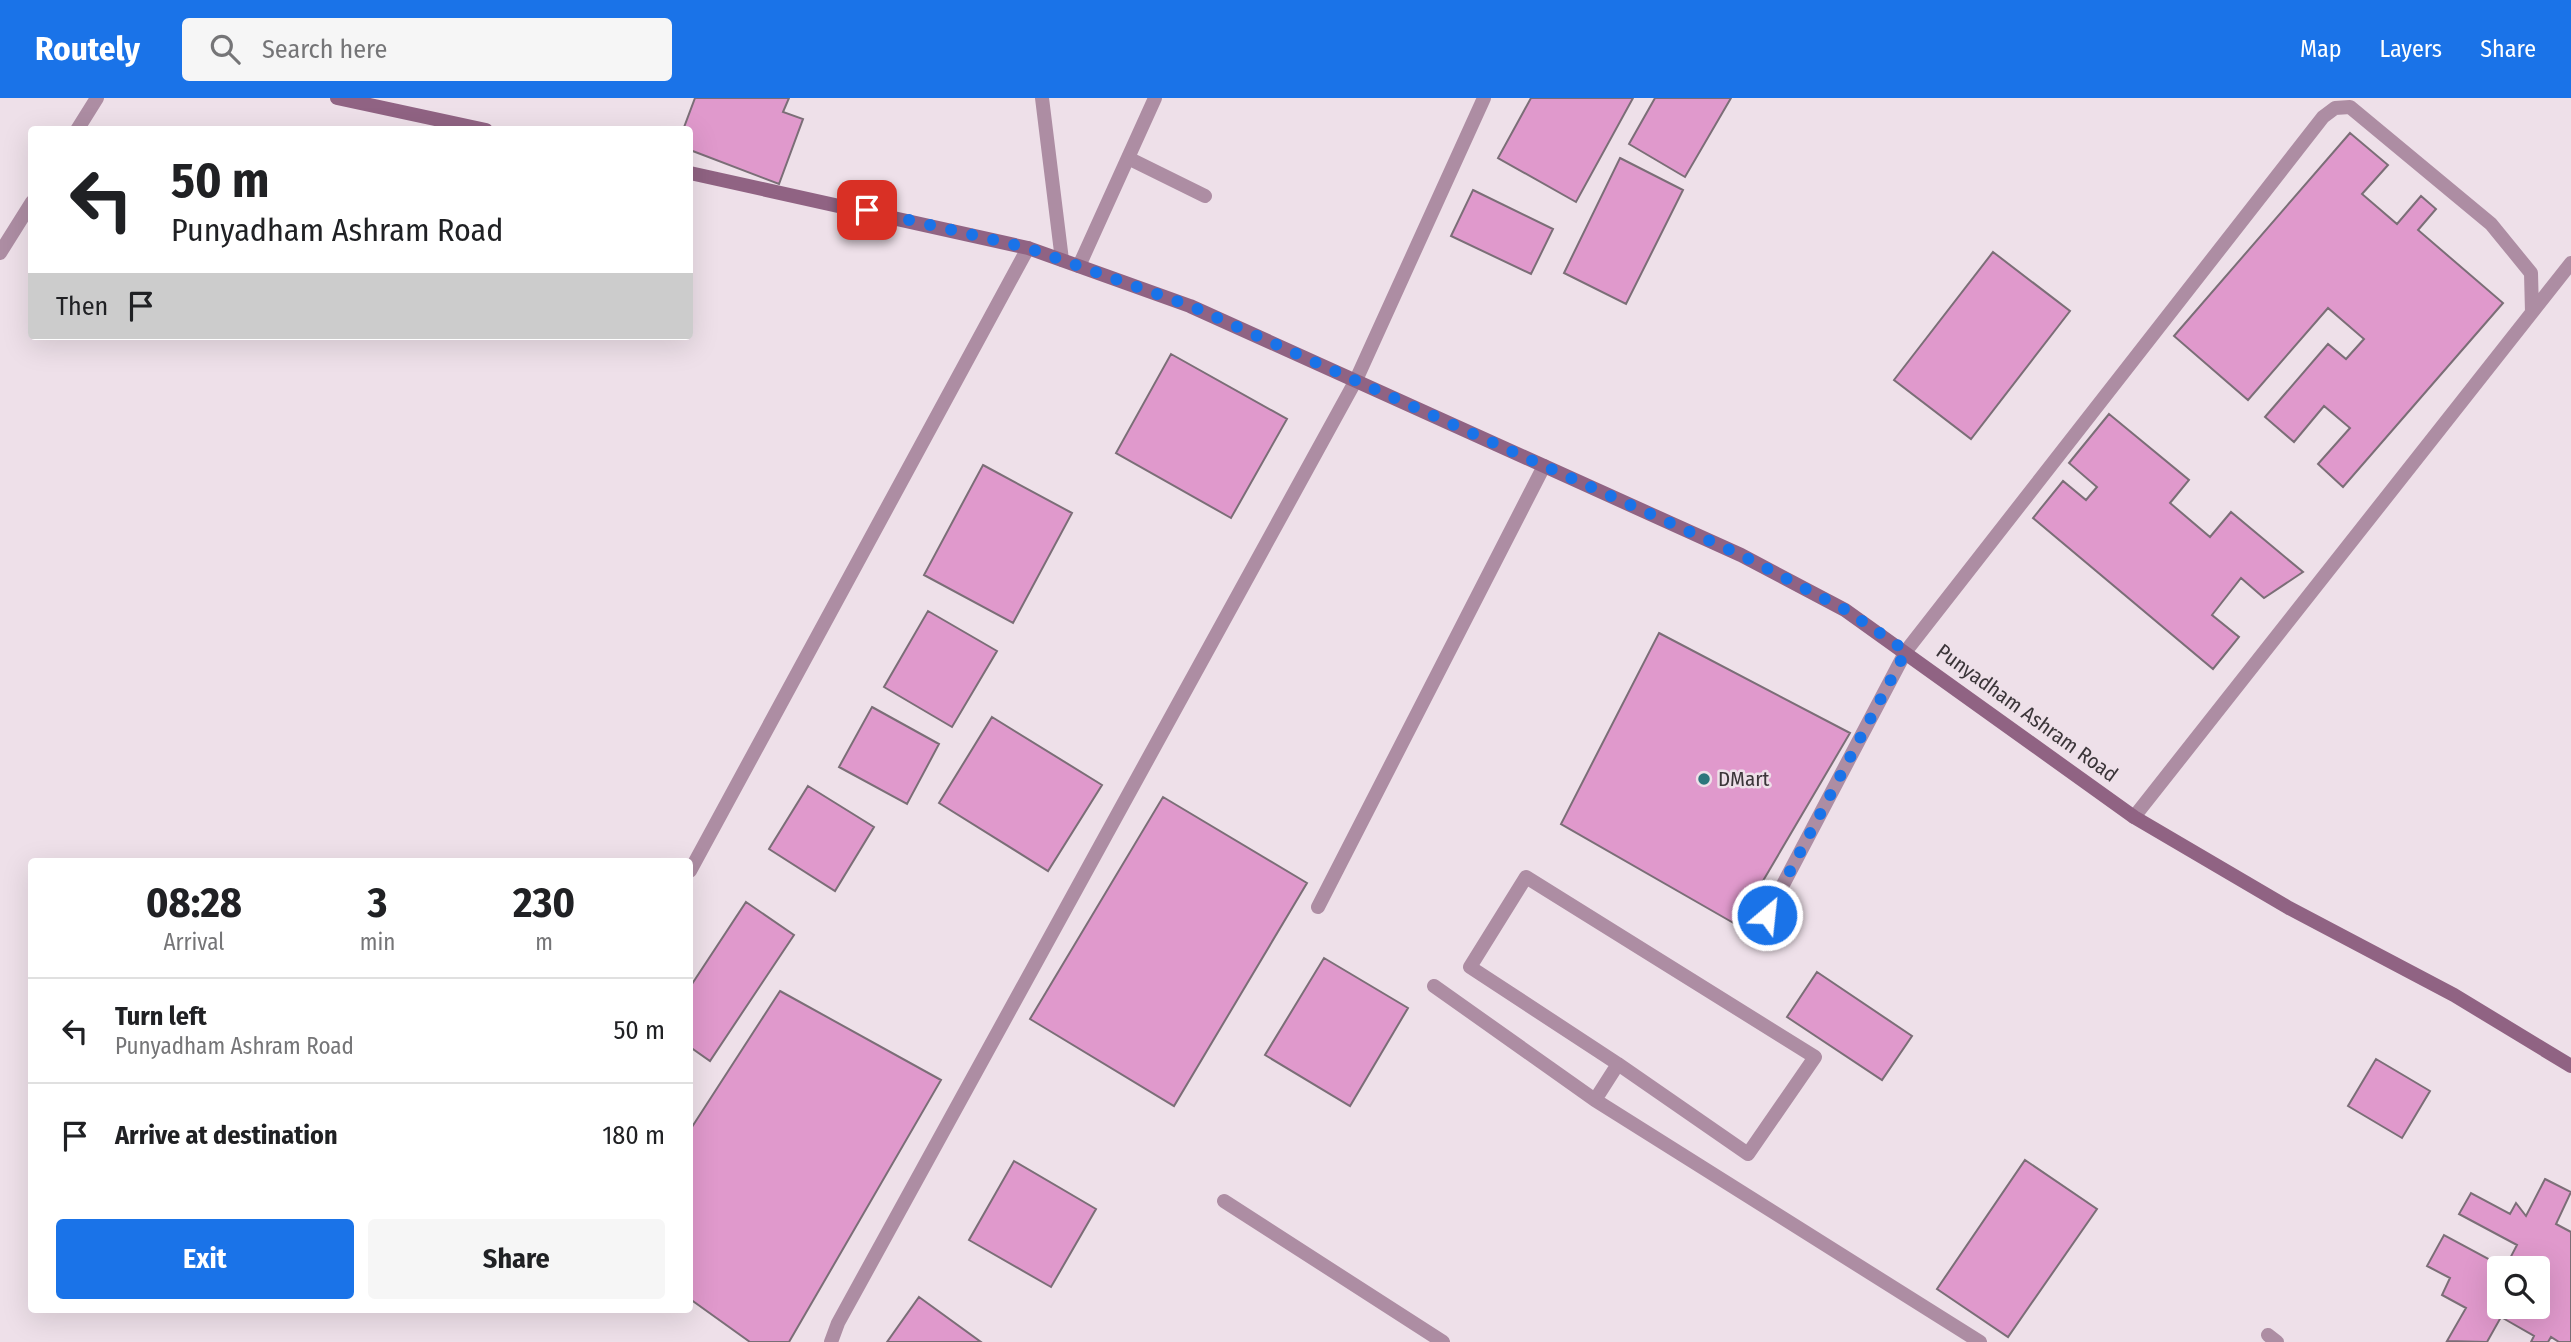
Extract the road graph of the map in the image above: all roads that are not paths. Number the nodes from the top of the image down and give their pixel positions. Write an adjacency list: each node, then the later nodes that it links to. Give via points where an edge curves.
1 (97, 98): 6 (street)
2 (337, 98): 7 (street)
3 (1042, 98): 14 (street)
4 (1155, 98): 8 (street)
5 (1483, 98): 18 (street)
6 (80, 126)
7 (467, 126)
8 (1128, 158): 10 (street); 16 (street)
9 (693, 174): 12 (street, Punyadham Ashram Road)
10 (1205, 196)
11 (28, 208): 13 (street)
12 (1028, 248): 14 (street, Punyadham Ashram Road); 22 (street)
13 (0, 253)
14 (1062, 260): 16 (street, Punyadham Ashram Road)
15 (2571, 263): 17 (street)
16 (1079, 266): 18 (street, Punyadham Ashram Road, via 1191,306)
17 (2532, 312): 20 (street, via 2531,273 2491,224 2350,107 2335,108 2306,138); 21 (street)
18 (1356, 380): 19 (street, Punyadham Ashram Road); 30 (street)
19 (1544, 466): 20 (street, Punyadham Ashram Road, via 1741,555 1846,610); 23 (street)
20 (1906, 651): 21 (street, Punyadham Ashram Road); 24 (street)
21 (2134, 817): 27 (street, Punyadham Ashram Road, via 2289,908 2454,995)
22 (693, 865)
23 (1318, 907)
24 (1767, 915)
25 (1433, 986): 28 (street)
26 (1618, 1064): 26 (street, via 1748,1154 1815,1057 1527,877 1469,967); 28 (street)
27 (2571, 1066)
28 (1595, 1100): 32 (street)
29 (1224, 1200): 31 (street)
30 (831, 1342)
31 (1443, 1342)
32 (1980, 1342)

